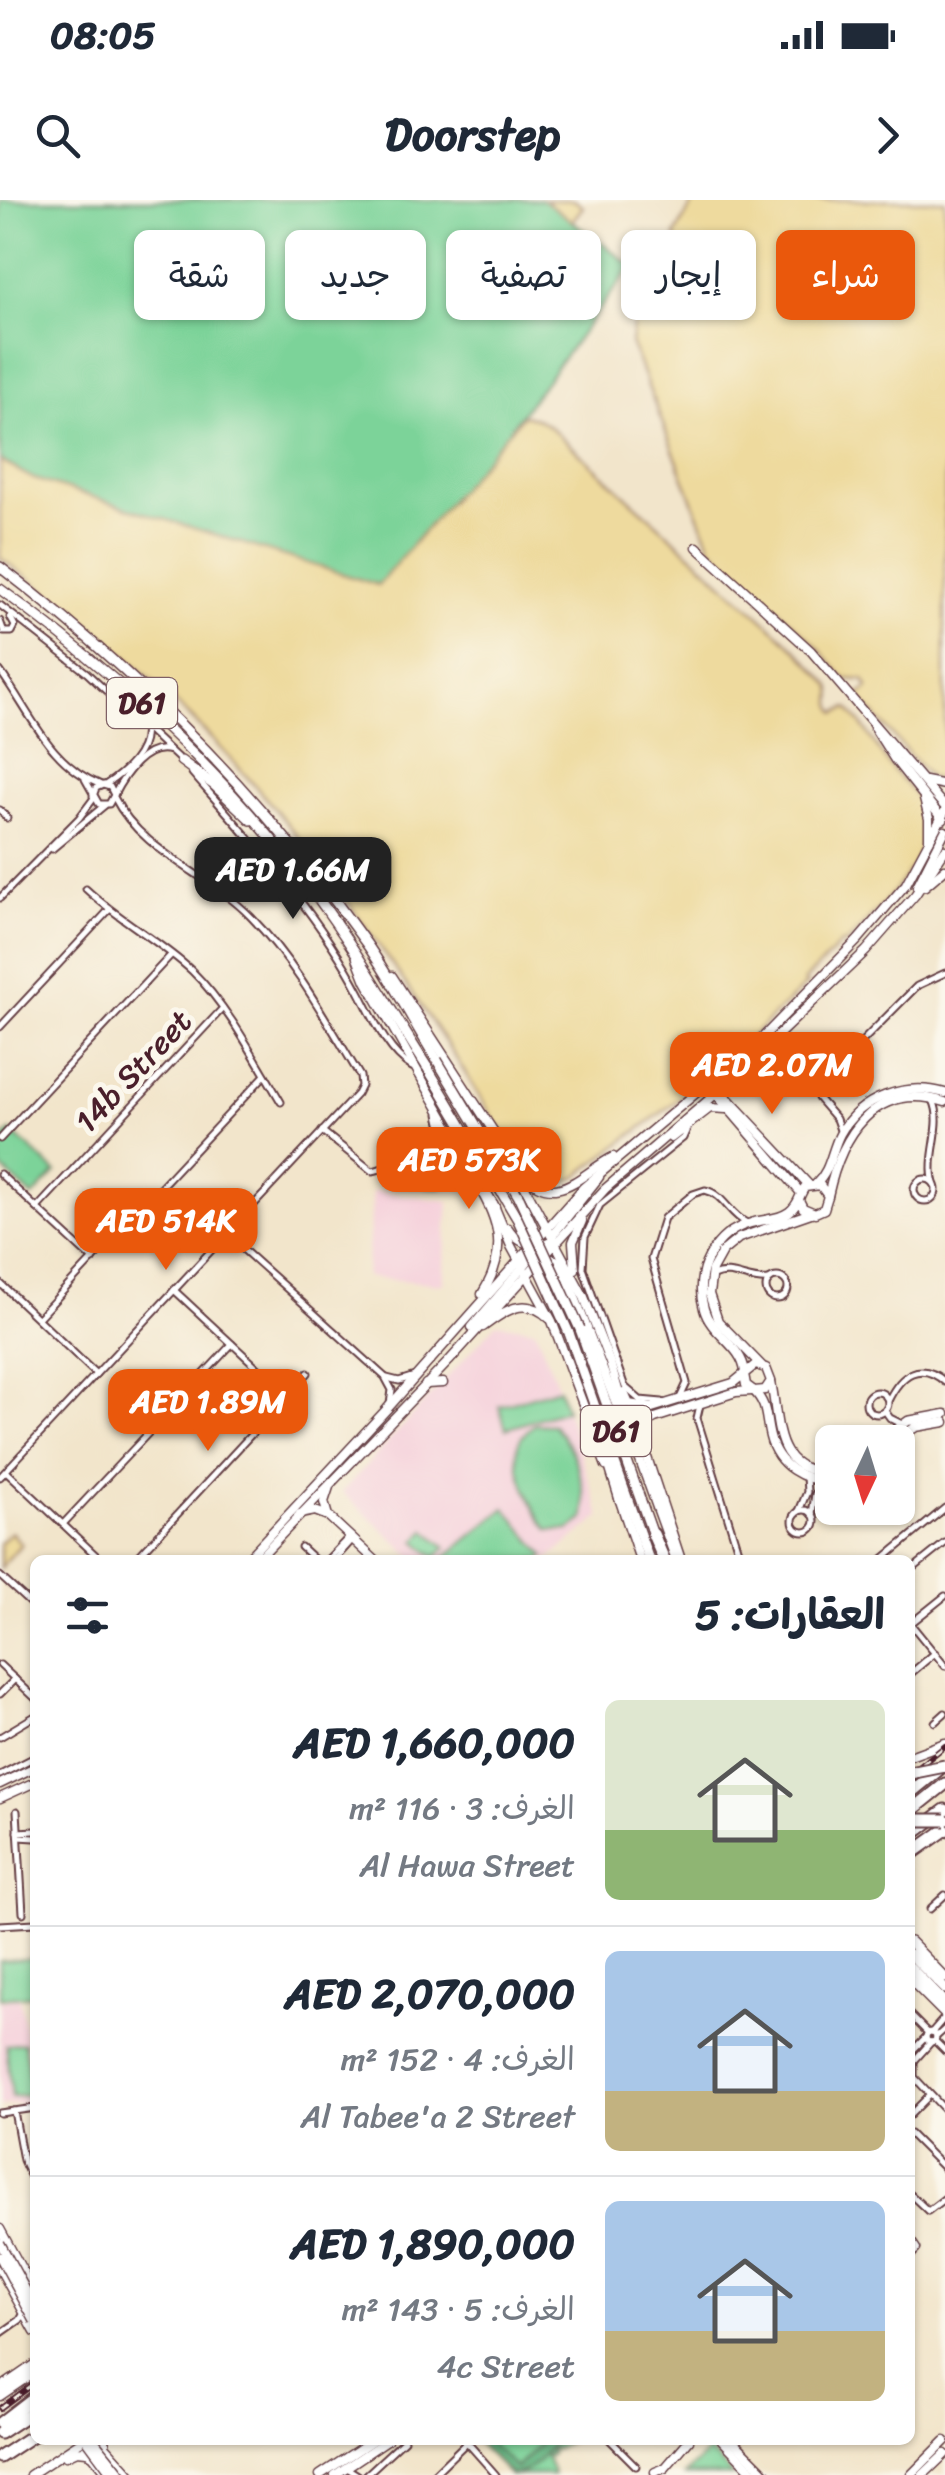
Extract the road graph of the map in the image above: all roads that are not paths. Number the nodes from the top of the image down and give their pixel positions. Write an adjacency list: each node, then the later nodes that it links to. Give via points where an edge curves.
1 (696, 548): 7 (main road, via 812,650)
2 (0, 567): 33 (main road, D61, via 184,727 266,815)
3 (0, 590): 22 (main road, D61, via 157,715)
4 (0, 607): 5 (street, via 14,620 14,630 4,632); 8 (street)
5 (0, 620)
6 (0, 671): 10 (street, via 38,733)
7 (872, 723): 11 (main road); 14 (main road)
8 (143, 725): 9 (street); 12 (street, via 142,750)
9 (179, 758): 15 (street, via 161,748 147,754); 22 (main road); 41 (street, via 295,895 401,1060)
10 (83, 776): 12 (street); 16 (street)
11 (920, 778): 13 (main road); 19 (main road)
12 (102, 785): 15 (street); 16 (street)
13 (945, 785)
14 (920, 790): 19 (main road); 24 (main road, via 929,819)
15 (114, 796): 17 (street); 20 (street)
16 (94, 797): 17 (street); 26 (street)
17 (106, 805): 20 (street); 26 (street)
18 (0, 810): 21 (street)
19 (944, 812): 24 (main road)
20 (126, 816): 56 (street, via 255,921 324,1018 361,1086)
21 (7, 818)
22 (256, 822): 35 (main road, D61)
23 (945, 831): 30 (main road)
24 (926, 850): 39 (main road, via 886,910)
25 (945, 850): 28 (main road)
26 (41, 856): 31 (street)
27 (945, 869): 28 (main road)
28 (921, 887): 30 (main road)
29 (86, 889): 32 (street)
30 (915, 895): 42 (main road)
31 (0, 898)
32 (108, 910): 34 (street); 38 (street)
33 (369, 947): 40 (main road, D61); 62 (main road)
34 (171, 954): 37 (street); 58 (street)
35 (356, 954): 40 (main road, D61); 41 (main road)
36 (945, 973): 52 (street, via 916,986 822,1082 818,1098)
37 (222, 1010): 43 (street); 75 (street, 14b Street)
38 (0, 1027)
39 (763, 1037): 44 (main road); 44 (main road)
40 (432, 1064): 98 (main road, D61, bridge)
41 (415, 1068): 50 (main road)
42 (739, 1074): 44 (main road); 49 (main road)
43 (265, 1075): 47 (street); 84 (street)
44 (716, 1087): 49 (main road); 60 (main road); 63 (main road)
45 (945, 1093): 54 (main road, via 898,1092)
46 (931, 1098): 48 (main road); 51 (street); 72 (main road, via 890,1102 862,1120 845,1144)
47 (281, 1102)
48 (945, 1105): 51 (street)
49 (735, 1109): 55 (main road, via 710,1108); 64 (main road); 66 (main road)
50 (440, 1112): 53 (main road); 59 (street)
51 (938, 1114): 65 (street)
52 (836, 1119): 54 (street); 57 (street)
53 (445, 1120): 61 (main road); 73 (main road)
54 (850, 1120): 57 (main road)
55 (688, 1125): 60 (main road); 119 (street, via 681,1140 598,1208 582,1256 626,1387 640,1400)
56 (324, 1129): 59 (street, via 372,1171); 80 (street)
57 (840, 1133): 70 (main road, via 827,1173)
58 (0, 1139)
59 (438, 1141): 61 (street)
60 (662, 1141): 74 (main road)
61 (456, 1144): 94 (main road, via 500,1242 497,1268)
62 (504, 1148): 63 (main road, via 527,1178 551,1189 571,1185); 81 (main road)
63 (622, 1154): 81 (main road)
64 (787, 1161): 66 (main road); 70 (main road)
65 (930, 1167): 68 (street); 69 (street)
66 (778, 1168): 71 (main road)
67 (0, 1174): 75 (street)
68 (922, 1180): 69 (street); 69 (street, via 914,1191 922,1200 935,1195)
69 (934, 1183)
70 (813, 1185): 71 (main road); 72 (main road)
71 (800, 1196): 76 (main road); 78 (main road, via 780,1217)
72 (828, 1196): 76 (main road, via 824,1209)
73 (493, 1203): 81 (main road, via 515,1238); 85 (main road)
74 (590, 1207): 81 (main road); 93 (main road, via 572,1248)
75 (37, 1208): 84 (street)
76 (811, 1213): 83 (main road, via 746,1234)
77 (735, 1216): 78 (street); 79 (street); 113 (street, via 713,1192 696,1192 664,1218 652,1253)
78 (750, 1223): 79 (main road)
79 (733, 1231): 105 (main road, via 707,1259 701,1296 710,1325 740,1354)
80 (227, 1233): 91 (street); 107 (street)
81 (548, 1240): 82 (main road); 82 (main road); 85 (main road); 93 (main road)
82 (537, 1256): 85 (main road); 132 (main road, via 556,1260 566,1274)
83 (719, 1256): 86 (street); 87 (main road)
84 (92, 1260): 95 (street)
85 (524, 1267): 94 (main road); 96 (main road); 97 (main road); 100 (main road, via 468,1330)
86 (728, 1272): 87 (street); 88 (street)
87 (710, 1278): 102 (main road, via 718,1320)
88 (755, 1280): 89 (street); 92 (street)
89 (770, 1280): 92 (street); 92 (street, via 784,1278 788,1293 776,1299)
90 (0, 1283): 95 (street)
91 (174, 1290): 99 (street); 103 (street)
92 (766, 1290)
93 (584, 1297): 101 (main road)
94 (474, 1307): 106 (main road)
95 (38, 1318): 103 (street)
96 (552, 1321): 97 (main road, via 538,1308 518,1306); 139 (main road)
97 (474, 1331): 100 (main road)
98 (574, 1331): 123 (main road, D61); 146 (main road, D61)
99 (232, 1344): 117 (street); 145 (street)
100 (454, 1356): 111 (main road)
101 (610, 1364): 124 (main road, via 629,1404); 132 (main road)
102 (762, 1366): 105 (main road); 108 (main road)
103 (97, 1372): 134 (street)
104 (308, 1373): 117 (street)
105 (745, 1373): 114 (main road); 115 (main road)
106 (418, 1374): 107 (street); 122 (main road)
107 (385, 1377): 122 (street, via 392,1390)
108 (771, 1381): 114 (main road); 133 (main road, via 787,1453)
109 (902, 1382): 110 (street, via 924,1369); 116 (street); 118 (street)
110 (945, 1382)
111 (426, 1384): 112 (main road); 137 (main road)
112 (443, 1384)
113 (686, 1384): 115 (street); 121 (street)
114 (753, 1391): 120 (main road); 135 (main road, via 766,1409 775,1450)
115 (704, 1392): 121 (main road)
116 (882, 1393): 118 (street); 125 (street, via 871,1394 866,1404 874,1414)
117 (287, 1396): 151 (street)
118 (888, 1401): 125 (street)
119 (670, 1402): 121 (main road); 124 (main road)
120 (701, 1403): 121 (main road); 127 (street)
121 (681, 1404): 124 (main road); 127 (street)
122 (388, 1407): 152 (main road)
123 (596, 1411): 139 (main road); 158 (main road, D61)
124 (653, 1413): 161 (main road, via 641,1435)
125 (887, 1414): 129 (street); 130 (street)
126 (945, 1414): 129 (main road)
127 (697, 1418): 162 (street)
128 (945, 1422): 131 (main road)
129 (903, 1424)
130 (889, 1425)
131 (915, 1427)
132 (634, 1444): 160 (main road)
133 (815, 1469)
134 (3, 1474): 145 (street)
135 (806, 1477): 136 (main road); 141 (street)
136 (815, 1479)
137 (330, 1483): 142 (main road); 144 (main road)
138 (815, 1494): 143 (street)
139 (620, 1500): 157 (main road)
140 (945, 1508): 163 (street)
141 (799, 1511): 143 (street); 143 (street, via 792,1522 801,1532 813,1528)
142 (300, 1514): 144 (main road); 153 (main road)
143 (812, 1514)
144 (328, 1516): 147 (main road)
145 (63, 1524): 150 (street)
146 (653, 1534): 159 (highway)
147 (351, 1538): 155 (street); 156 (main road)
148 (945, 1542): 164 (street)
149 (301, 1547): 154 (street)
150 (96, 1555)
151 (139, 1555)
152 (251, 1555)
153 (263, 1555)
154 (309, 1555)
155 (336, 1555)
156 (370, 1555)
157 (638, 1555)
158 (648, 1555)
159 (661, 1555)
160 (676, 1555)
161 (677, 1555)
162 (738, 1555)
163 (888, 1555)
164 (915, 1567)
165 (0, 1576): 167 (street)
166 (945, 1596): 168 (street)
167 (30, 1603)
168 (915, 1620)
169 (915, 1630): 170 (street)
170 (935, 1653): 172 (street); 173 (street)
171 (0, 1665): 174 (street)
172 (945, 1666)
173 (915, 1670)
174 (14, 1679): 175 (street); 176 (street)
175 (30, 1693)
176 (0, 1694)
177 (945, 1714): 179 (street)
178 (30, 1719): 180 (street)
179 (936, 1722)
180 (0, 1738)
181 (945, 1743): 182 (main road)
182 (915, 1754)
183 (30, 1759): 187 (street)
184 (945, 1765): 186 (highway, bridge); 191 (highway)
185 (30, 1769): 188 (main road)
186 (915, 1772)
187 (0, 1774)
188 (0, 1784)
189 (30, 1784): 192 (main road)
190 (945, 1784): 195 (highway)
191 (915, 1789)
192 (0, 1798)
193 (945, 1810): 198 (highway)
194 (17, 1811): 201 (street)
195 (915, 1811)
196 (915, 1817): 197 (highway, bridge)
197 (945, 1820)
198 (915, 1832)
199 (30, 1834): 201 (street)
200 (940, 1834): 202 (highway)
201 (18, 1835): 205 (street)
202 (915, 1855)
203 (945, 1895): 204 (street)
204 (930, 1909)
205 (23, 1913)
206 (30, 1922): 207 (street)
207 (0, 1925)
208 (915, 1947): 211 (main road)
209 (915, 1959): 213 (main road)
210 (915, 1972): 214 (main road)
211 (943, 1972)
212 (915, 1984): 215 (main road)
213 (945, 1990)
214 (945, 2003)
215 (945, 2016): 218 (street)
216 (915, 2020): 218 (street)
217 (945, 2029): 218 (street)
218 (931, 2037): 219 (street); 220 (street)
219 (945, 2051)
220 (915, 2052)
221 (915, 2078): 222 (street)
222 (930, 2095): 224 (street); 225 (street)
223 (30, 2109): 226 (street)
224 (915, 2109)
225 (945, 2110)
226 (14, 2111): 227 (street); 230 (street)
227 (0, 2113)
228 (915, 2139): 229 (street)
229 (945, 2169)
230 (30, 2175)
231 (945, 2198): 232 (street, via 928,2212)
232 (915, 2199)
233 (0, 2229): 235 (main road)
234 (0, 2243): 241 (main road, bridge)
235 (13, 2256): 237 (main road); 238 (main road)
236 (0, 2257): 242 (main road, bridge)
237 (0, 2268): 239 (main road)
238 (20, 2270): 239 (main road, via 10,2270); 240 (main road)
239 (6, 2280): 242 (main road)
240 (30, 2286)
241 (30, 2298)
242 (27, 2319): 243 (street)
243 (0, 2334)
244 (30, 2367): 246 (main road)
245 (30, 2375): 247 (main road)
246 (0, 2388)
247 (0, 2396)
248 (30, 2400): 250 (highway)
249 (30, 2413): 251 (highway)
250 (0, 2423)
251 (0, 2432)
252 (30, 2437): 271 (highway)
253 (945, 2441): 287 (main road)
254 (79, 2445): 276 (main road)
255 (88, 2445): 269 (main road)
256 (90, 2445): 277 (main road, bridge)
257 (92, 2445): 278 (main road, bridge)
258 (104, 2445): 269 (main road, via 101,2453)
259 (107, 2445): 279 (main road)
260 (365, 2445): 280 (main road)
261 (379, 2445): 272 (main road)
262 (398, 2445): 282 (street)
263 (462, 2445): 283 (street)
264 (470, 2445): 284 (street)
265 (615, 2445): 273 (street)
266 (686, 2445): 275 (main road)
267 (727, 2445): 285 (main road)
268 (737, 2445): 286 (main road)
269 (90, 2453): 276 (main road, via 72,2452); 277 (main road)
270 (945, 2454): 288 (main road)
271 (0, 2457)
272 (358, 2459): 274 (main road); 282 (street)
273 (636, 2466)
274 (344, 2469): 281 (main road); 282 (street)
275 (652, 2474)
276 (34, 2475)
277 (111, 2475)
278 (122, 2475)
279 (131, 2475)
280 (320, 2475)
281 (335, 2475)
282 (362, 2475)
283 (433, 2475)
284 (496, 2475)
285 (756, 2475)
286 (767, 2475)
287 (911, 2475)
288 (923, 2475)

